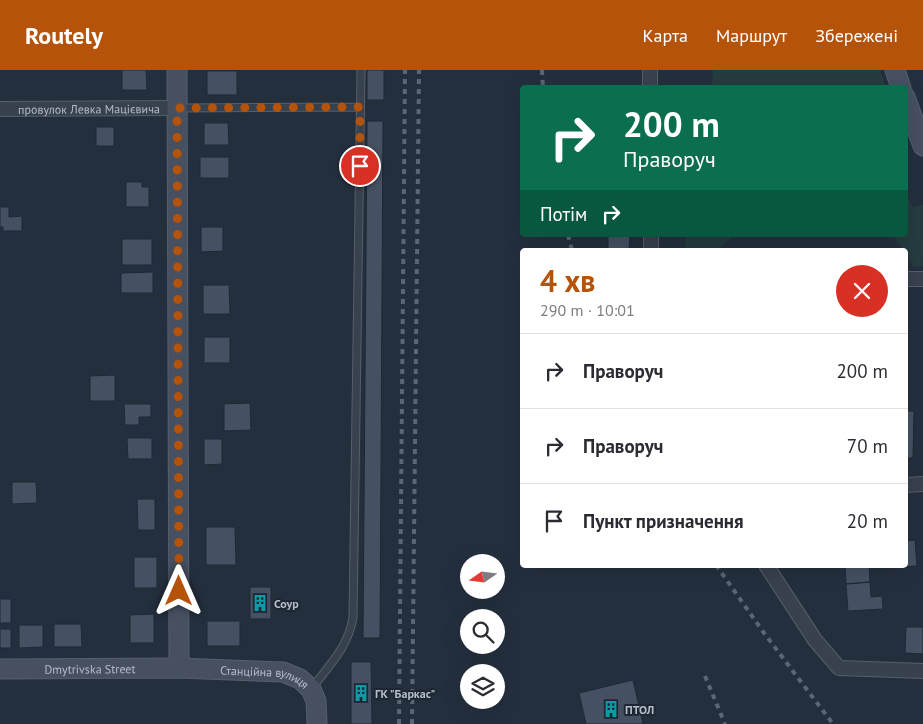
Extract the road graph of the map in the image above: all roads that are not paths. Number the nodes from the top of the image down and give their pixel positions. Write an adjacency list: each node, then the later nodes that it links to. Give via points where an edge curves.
1 (177, 70): 9 (street)
2 (361, 70): 8 (lane)
3 (650, 70): 5 (street)
4 (895, 70): 6 (street)
5 (650, 85)
6 (900, 85)
7 (908, 105): 11 (street)
8 (360, 107): 9 (lane); 20 (lane, via 354,617 351,634 343,648)
9 (177, 108): 10 (street, провулок Левка Мацієвича); 17 (street)
10 (0, 109)
11 (923, 146)
12 (908, 279): 13 (street)
13 (923, 279)
14 (923, 484): 15 (street)
15 (908, 485)
16 (768, 568): 19 (street, via 815,640 839,668)
17 (179, 668): 18 (street, Dmytrivska Street); 20 (street, Станційна вулиця, via 283,672 300,679)
18 (0, 669)
19 (923, 671)
20 (311, 689): 21 (street, Станційна вулиця, via 316,701)
21 (317, 724)

